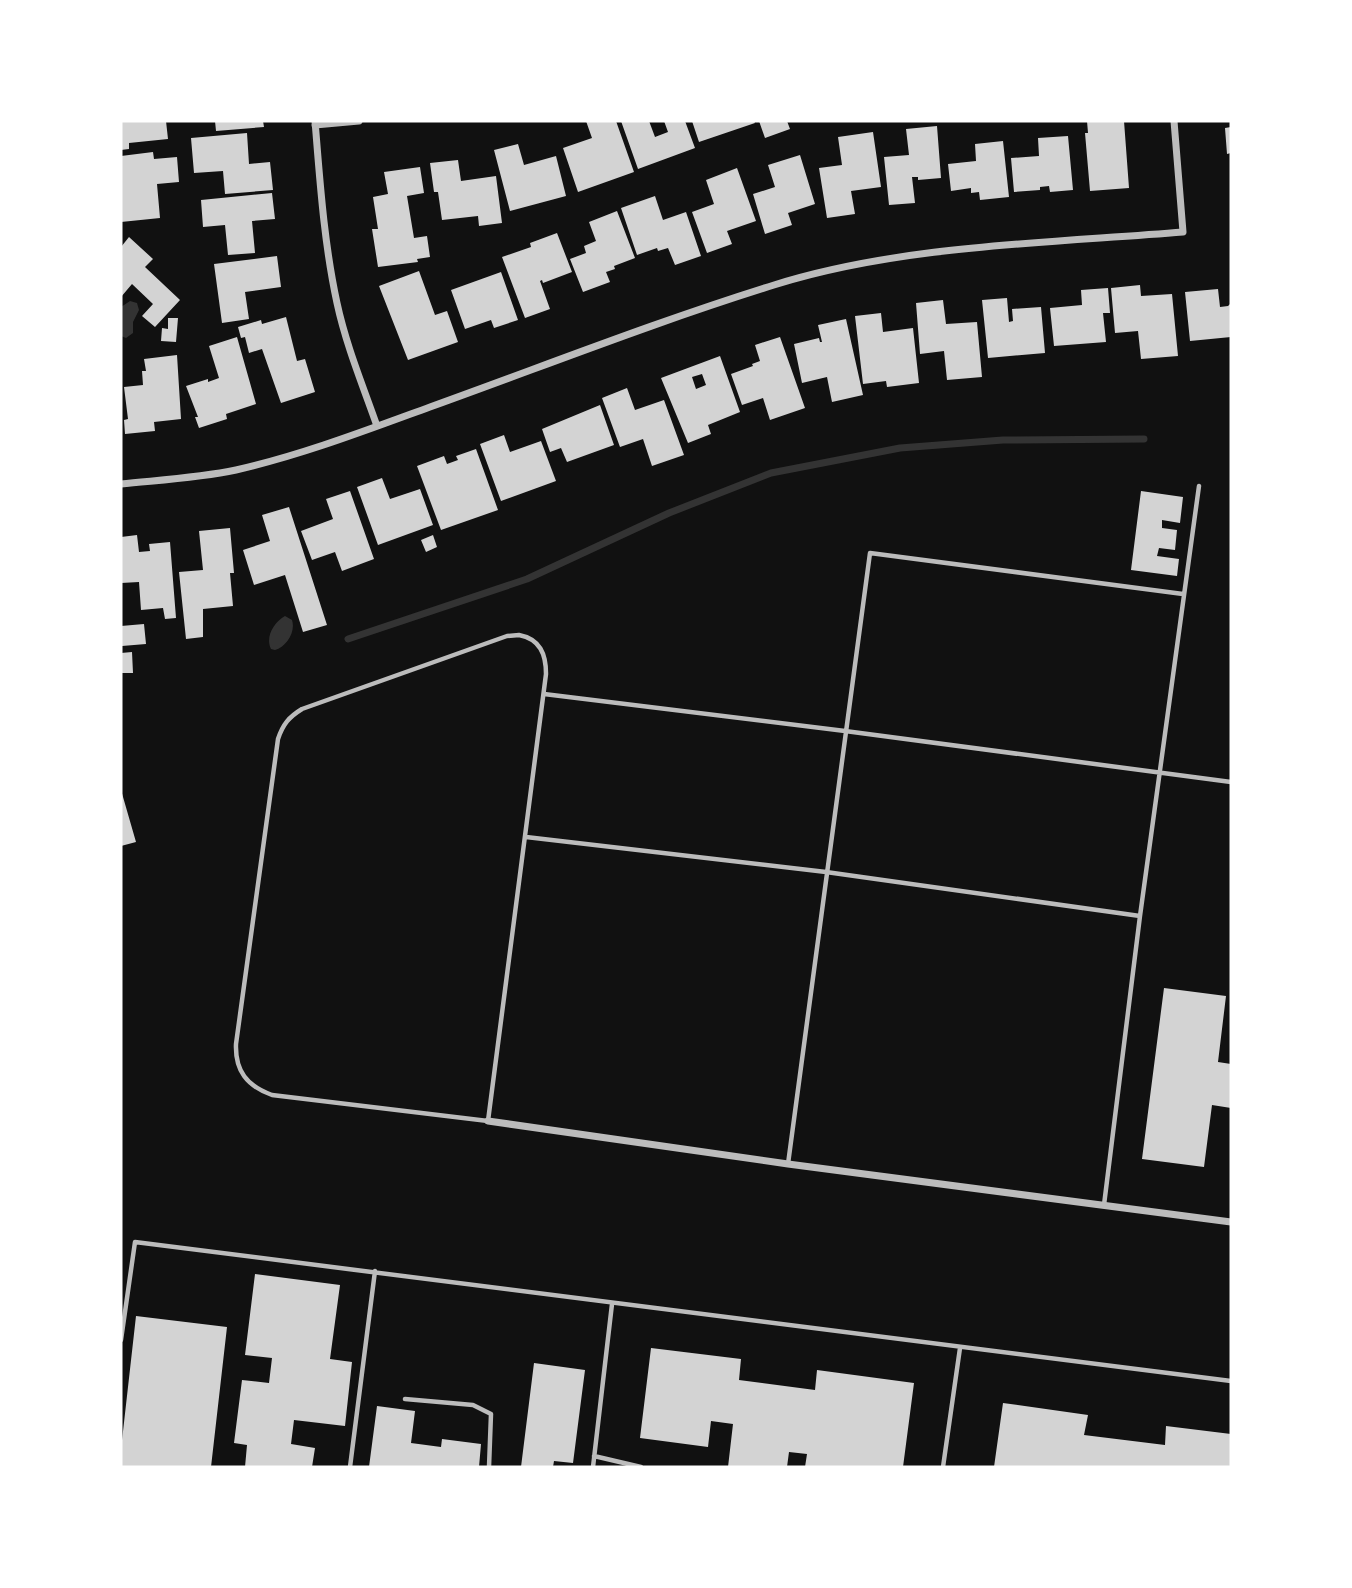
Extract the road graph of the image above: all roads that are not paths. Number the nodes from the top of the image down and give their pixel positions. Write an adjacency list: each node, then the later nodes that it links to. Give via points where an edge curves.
1 (359, 121): 3 (street)
2 (1174, 121): 4 (street, via 1183,232 916,255 819,272 701,309)
3 (315, 123): 4 (street, via 337,304)
4 (377, 426): 5 (street, via 234,470)
5 (121, 484)
6 (1199, 485): 7 (lane)
7 (1182, 594): 9 (lane, via 870,553); 10 (lane)
8 (544, 694): 9 (lane); 12 (lane); 15 (lane, via 546,661 542,651 528,636 507,636 302,709 283,725 236,1044 240,1072 249,1084 272,1095)
9 (845, 731): 10 (lane); 13 (lane)
10 (1159, 773): 11 (lane); 14 (lane)
11 (1231, 782)
12 (526, 837): 13 (lane); 15 (lane)
13 (826, 872): 14 (lane); 16 (lane)
14 (1140, 916): 17 (lane)
15 (488, 1121): 16 (street)
16 (788, 1164): 17 (street)
17 (1104, 1205): 18 (street)
18 (1231, 1222)
19 (375, 1271): 20 (lane); 21 (lane, via 135,1242); 26 (lane)
20 (612, 1304): 22 (lane); 25 (lane)
21 (121, 1340)
22 (960, 1348): 23 (lane); 30 (lane)
23 (1231, 1381)
24 (405, 1399): 27 (lane, via 473,1405 491,1415)
25 (594, 1456): 28 (lane); 29 (lane)
26 (350, 1467)
27 (489, 1467)
28 (593, 1467)
29 (640, 1467)
30 (943, 1467)

